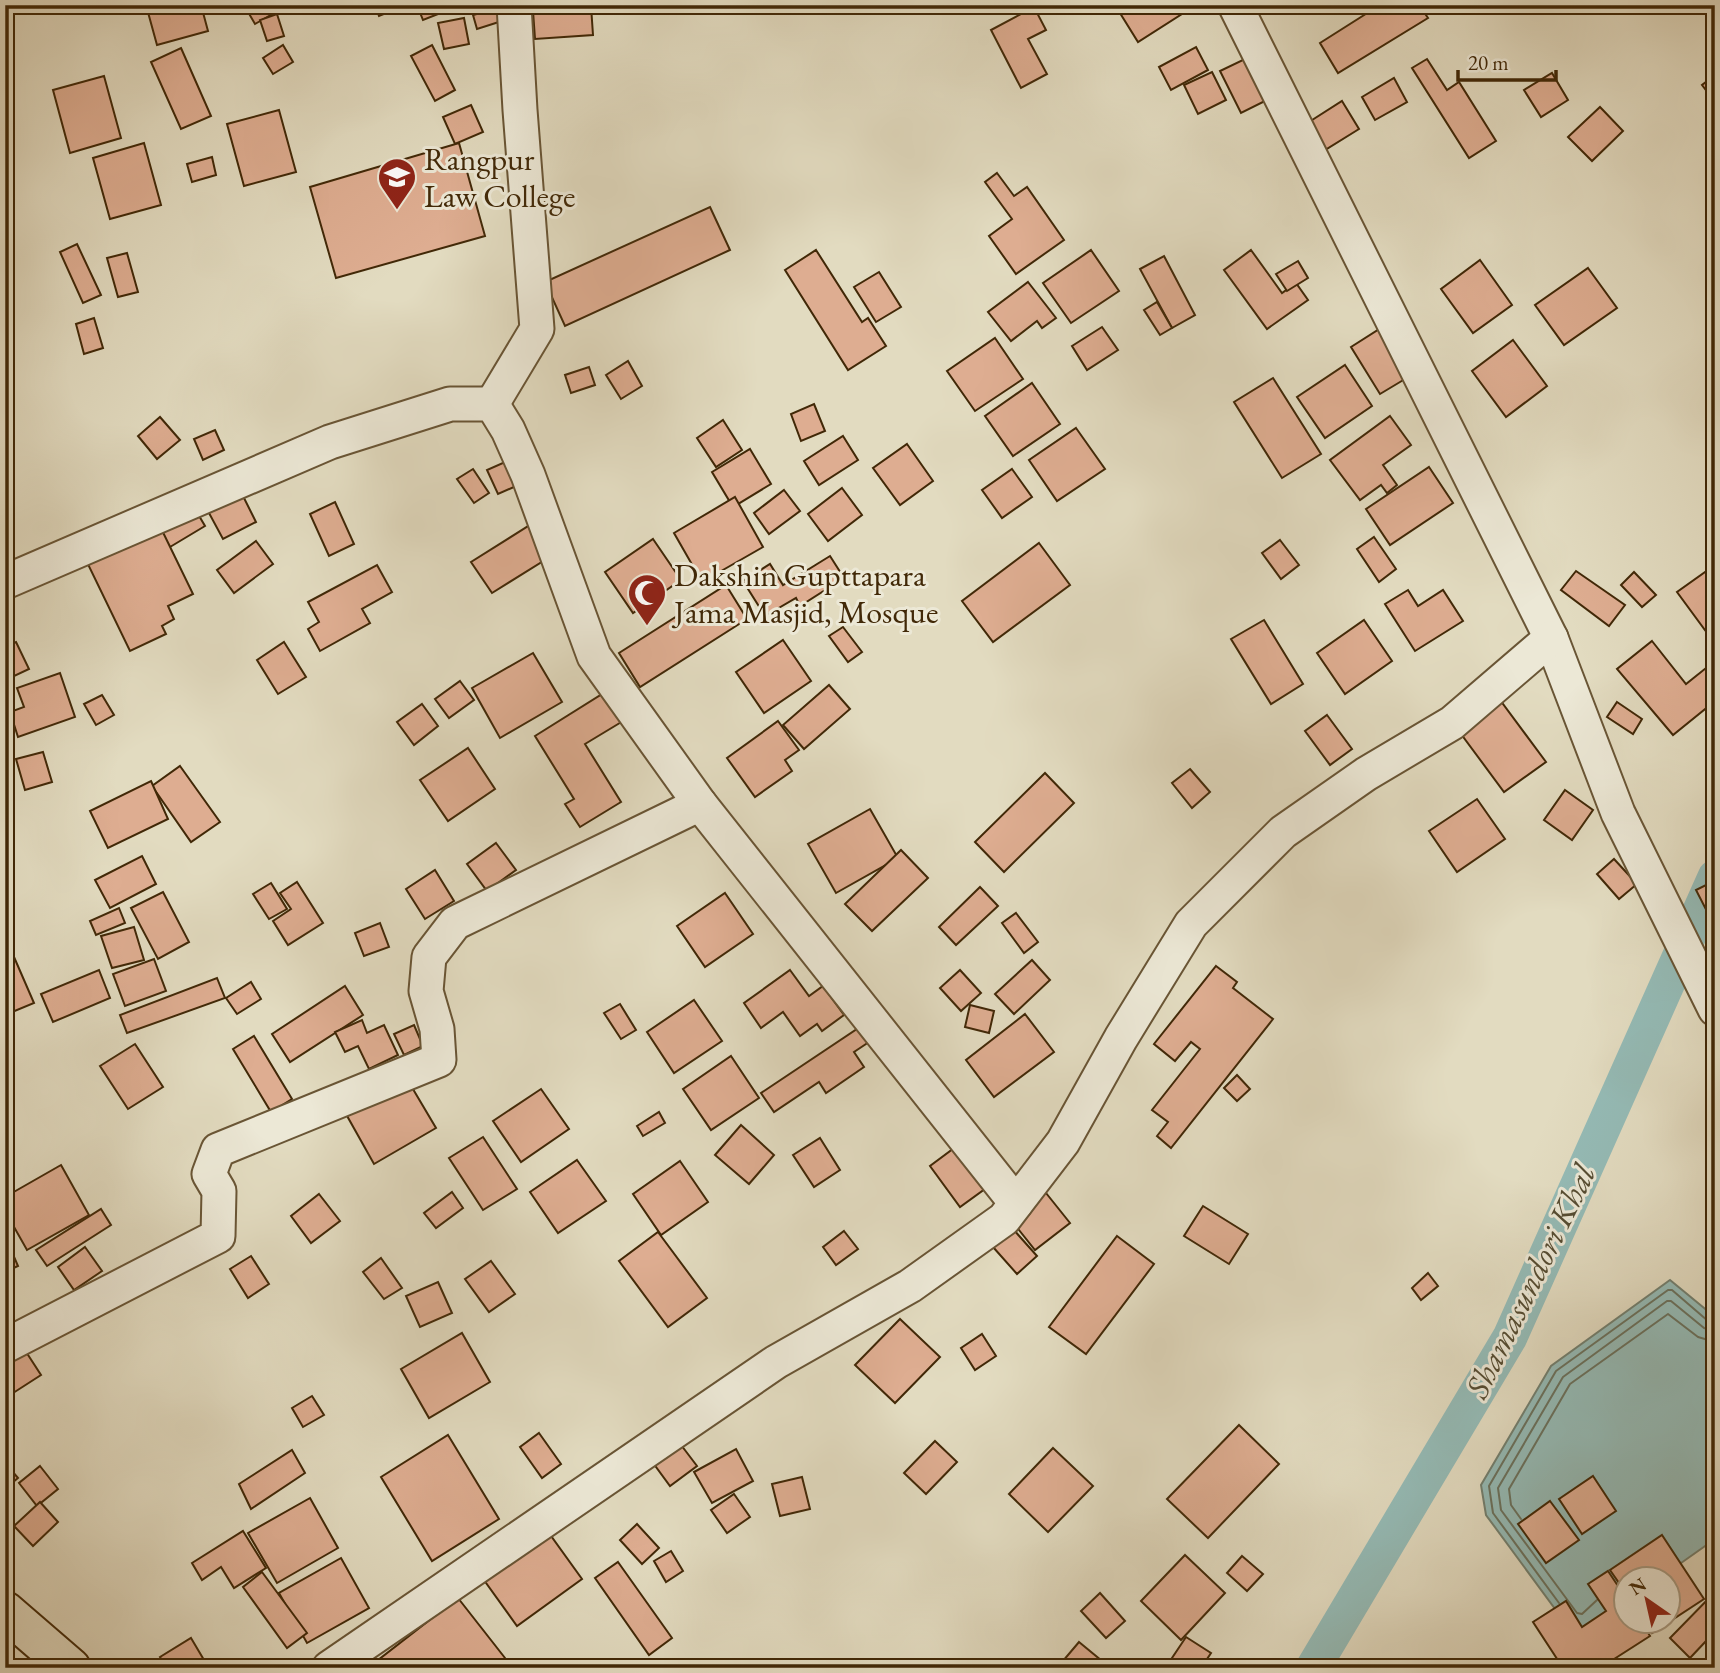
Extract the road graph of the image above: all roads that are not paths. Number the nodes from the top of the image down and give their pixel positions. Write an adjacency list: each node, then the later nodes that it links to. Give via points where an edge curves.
1 (514, 5): 3 (street, via 537,329)
2 (1235, 5): 5 (street)
3 (492, 404): 4 (street, via 450,404 330,442); 6 (street, via 528,475 594,656)
4 (5, 582)
5 (1551, 638): 7 (street, via 1618,813); 8 (street, via 1452,723 1366,774 1283,832 1191,924 1063,1142)
6 (700, 804): 8 (street); 9 (street, via 455,923 429,957 426,991 437,1030 439,1060 218,1150 209,1174 219,1191 218,1236)
7 (1715, 1009)
8 (1016, 1203): 12 (street, via 1004,1219 910,1286 776,1362)
9 (5, 1346)
10 (5, 1611): 11 (highway)
11 (71, 1668)
12 (329, 1668)

